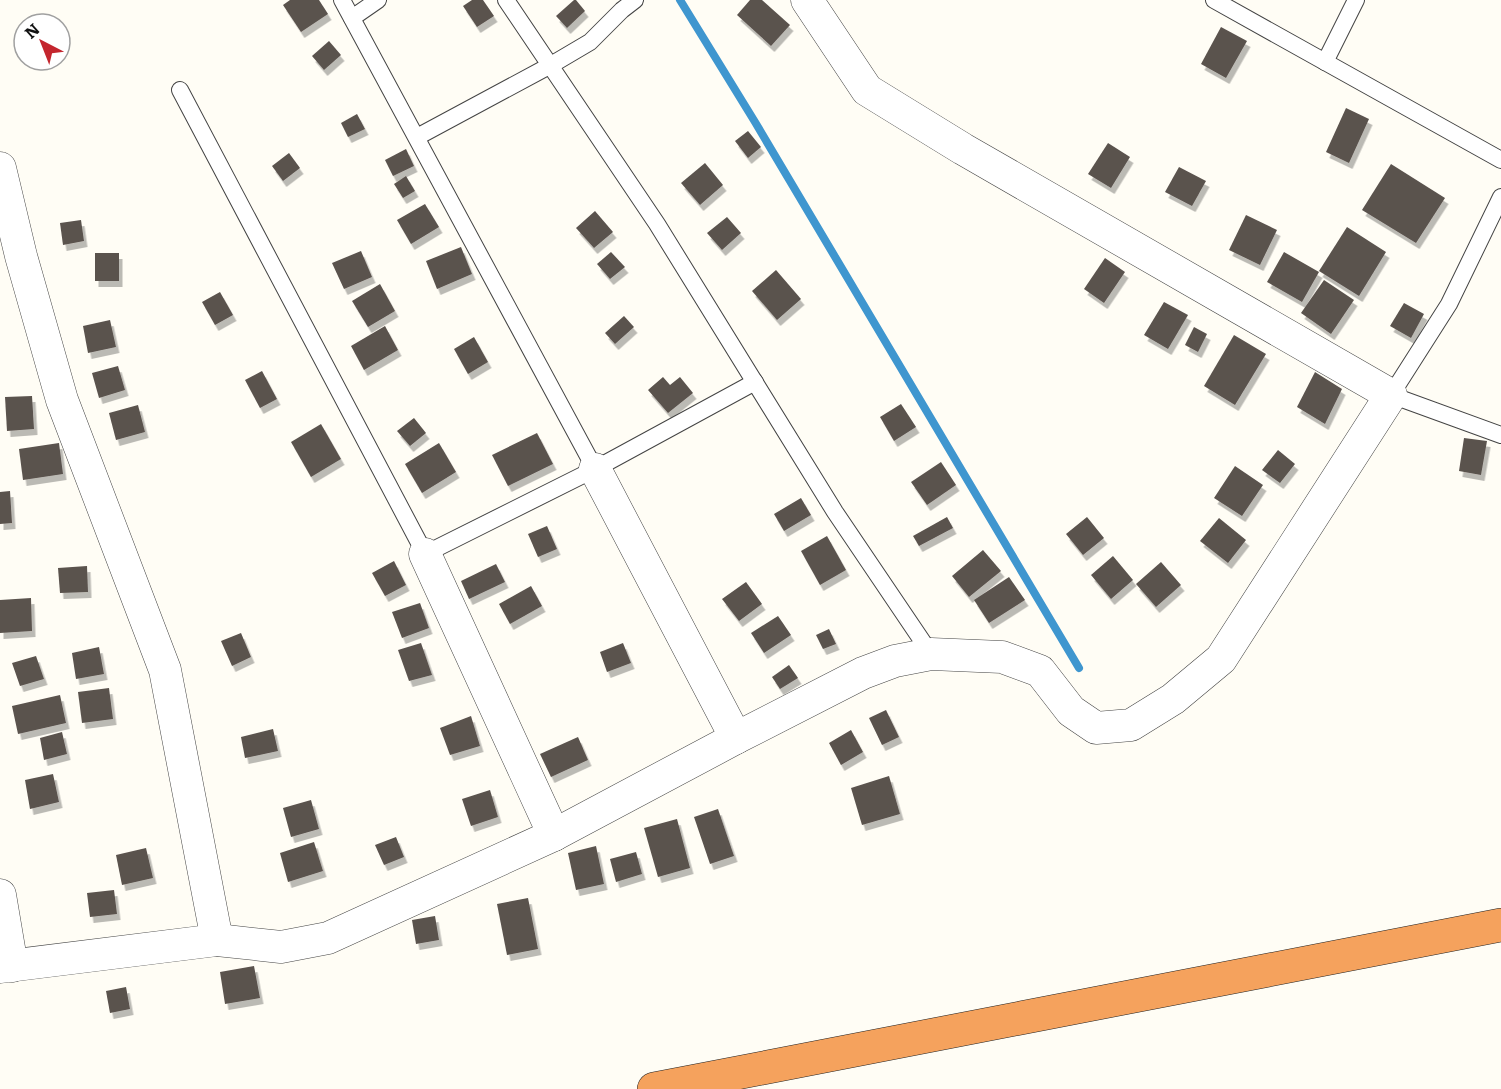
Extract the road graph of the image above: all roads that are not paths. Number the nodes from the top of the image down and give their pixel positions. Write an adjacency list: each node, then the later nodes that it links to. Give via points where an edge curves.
1 (342, 0): 8 (lane)
2 (378, 0): 8 (lane)
3 (506, 0): 10 (lane)
4 (635, 0): 10 (lane, via 590,42)
5 (807, 0): 17 (street, via 867,90)
6 (1214, 0): 9 (lane)
7 (1356, 0): 9 (lane)
8 (352, 18): 12 (lane)
9 (1325, 62): 13 (lane)
10 (550, 65): 12 (lane); 16 (lane, via 657,224)
11 (180, 90): 20 (lane)
12 (417, 137): 19 (lane)
13 (1501, 160)
14 (0, 168): 26 (street, via 62,400 165,670)
15 (1501, 197): 17 (lane, via 1449,304)
16 (755, 382): 19 (lane); 21 (lane, via 835,512)
17 (1391, 395): 18 (lane); 21 (street, via 1221,659 1173,699 1131,725 1096,728 1071,711 1040,671 1002,657)
18 (1501, 435)
19 (595, 469): 20 (lane); 22 (street)
20 (425, 554): 23 (street)
21 (931, 654): 22 (street, via 863,673)
22 (736, 738): 23 (street)
23 (554, 835): 26 (street, via 328,938 281,946)
24 (0, 895): 27 (street)
25 (1501, 925): 28 (highway)
26 (217, 940): 27 (street)
27 (6, 967)
28 (654, 1089)

